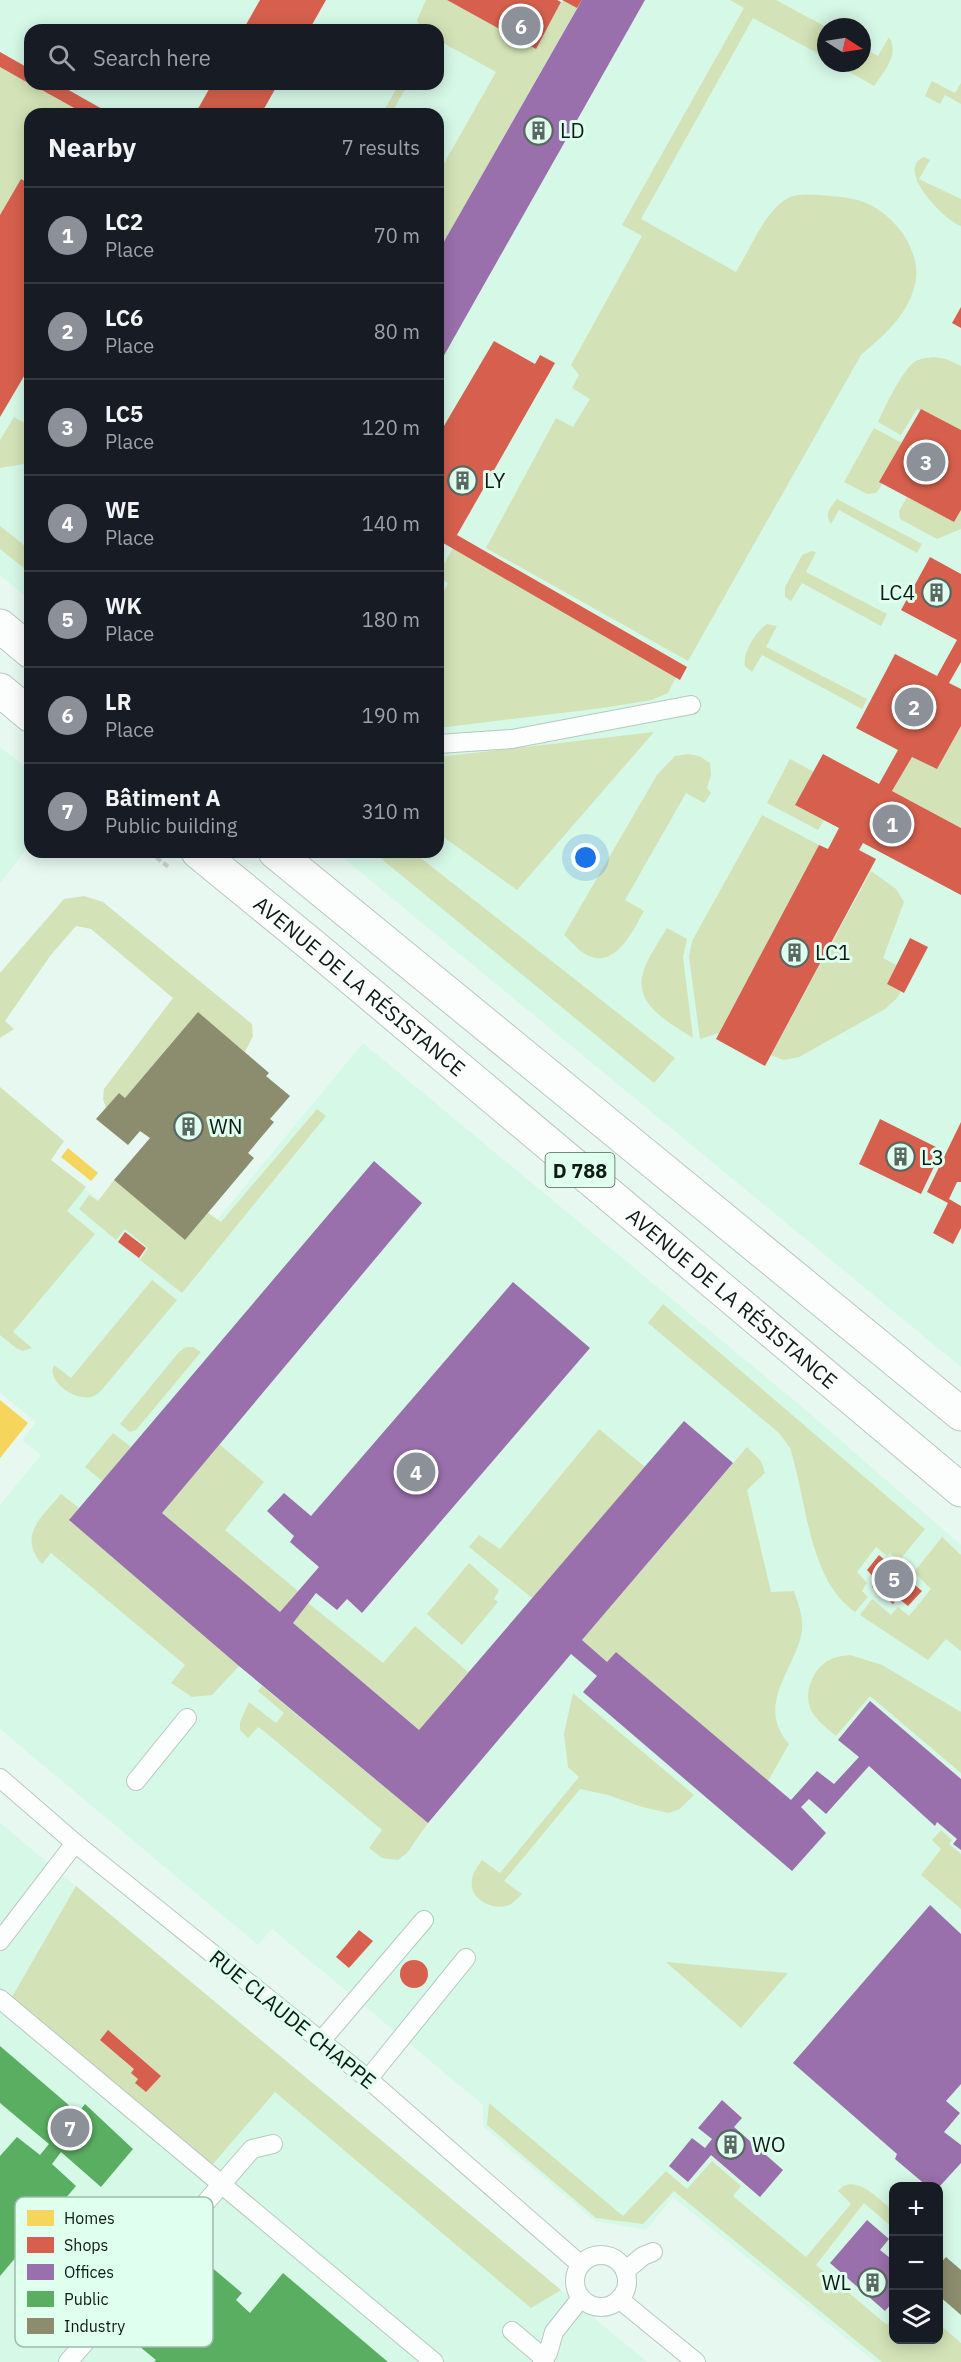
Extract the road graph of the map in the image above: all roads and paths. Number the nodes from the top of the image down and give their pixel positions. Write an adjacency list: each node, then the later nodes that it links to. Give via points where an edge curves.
1 (0, 627): 2 (main road)
2 (24, 646)
3 (0, 690): 5 (main road)
4 (691, 705): 6 (lane, via 512,739)
5 (24, 710)
6 (444, 744)
7 (205, 858): 10 (main road, AVENUE DE LA RÉSISTANCE / D 788)
8 (282, 858): 9 (main road, D 788)
9 (961, 1414)
10 (961, 1490)
11 (187, 1719): 13 (lane)
12 (0, 1779): 14 (lane, RUE CLAUDE CHAPPE)
13 (136, 1781)
14 (75, 1843): 16 (lane); 19 (lane, RUE CLAUDE CHAPPE)
15 (424, 1920): 19 (lane)
16 (0, 1941)
17 (466, 1958): 20 (lane)
18 (0, 1999): 22 (lane)
19 (321, 2041): 20 (lane, RUE CLAUDE CHAPPE)
20 (368, 2079): 25 (lane, RUE CLAUDE CHAPPE)
21 (273, 2144): 22 (lane, via 252,2149)
22 (222, 2184): 23 (lane); 33 (lane)
23 (211, 2197)
24 (653, 2252): 26 (lane)
25 (580, 2264): 26 (lane, via 587,2258 605,2255 614,2258); 27 (lane, via 575,2281)
26 (625, 2271): 28 (lane, via 625,2289)
27 (581, 2298): 28 (lane, via 597,2307 606,2307); 31 (lane, via 554,2332)
28 (619, 2299): 34 (lane)
29 (512, 2331): 31 (lane)
30 (81, 2347): 32 (lane)
31 (544, 2360)
32 (68, 2362)
33 (434, 2362)
34 (696, 2362)

